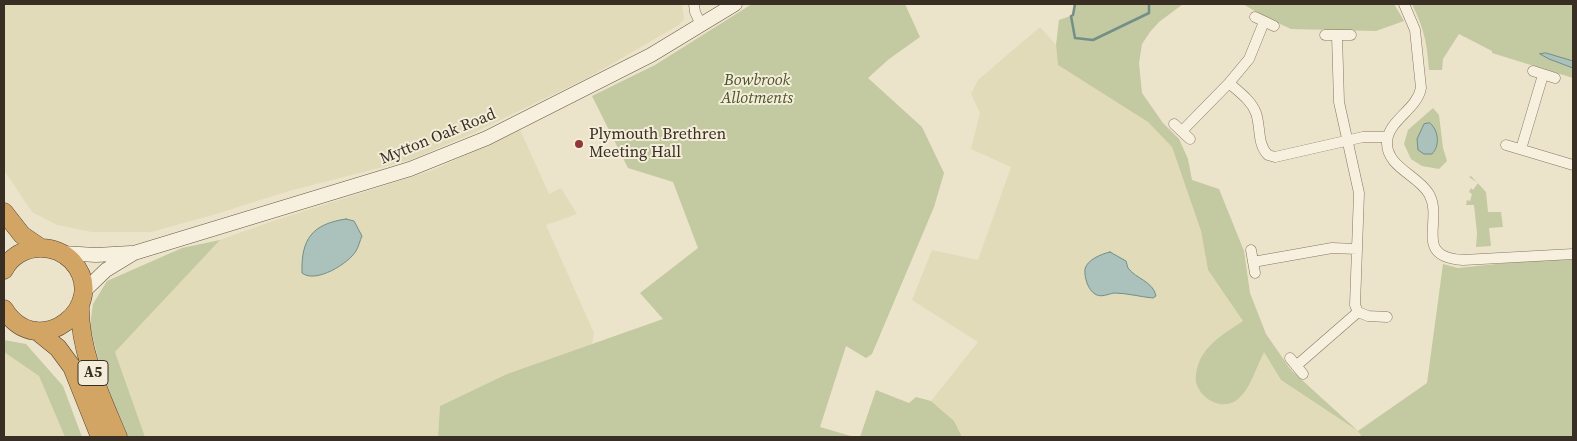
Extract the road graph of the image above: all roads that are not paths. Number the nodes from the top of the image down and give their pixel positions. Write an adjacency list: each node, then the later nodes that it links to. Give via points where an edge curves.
1 (694, 4): 4 (street)
2 (735, 4): 4 (main road, Mytton Oak Road)
3 (1404, 4): 11 (street, via 1417,35 1421,88 1420,96 1396,122)
4 (701, 25): 22 (main road, Mytton Oak Road, via 616,74 488,138 410,169)
5 (1274, 26): 10 (street, via 1260,19 1249,59)
6 (1337, 35): 7 (street); 8 (street); 13 (street, via 1338,102)
7 (1351, 35)
8 (1325, 36)
9 (1556, 78): 15 (street, via 1538,73)
10 (1229, 83): 12 (street, via 1178,128); 13 (street, via 1252,105 1261,144 1268,155 1275,157)
11 (1388, 137): 13 (street, via 1363,137); 23 (street, via 1387,145 1393,160 1429,194 1433,204 1432,240 1441,254 1449,259 1463,260)
12 (1190, 140)
13 (1346, 142): 19 (street, via 1359,193)
14 (1506, 145): 15 (street)
15 (1521, 149): 16 (street)
16 (1573, 165)
17 (4, 212): 18 (highway, via 22,235)
18 (41, 248): 21 (highway); 25 (highway, via 17,255)
19 (1357, 249): 24 (street, via 1332,248); 29 (street, via 1355,305)
20 (1251, 250): 24 (street)
21 (62, 253): 22 (main road, Mytton Oak Road); 27 (highway, via 74,263 81,277)
22 (134, 253): 27 (main road, Mytton Oak Road, via 106,270)
23 (1573, 254)
24 (1253, 262): 26 (street)
25 (4, 270)
26 (1255, 273)
27 (81, 299): 32 (highway, via 66,323 52,330); 35 (highway, A5, via 79,321 86,351)
28 (4, 309): 32 (highway, via 13,320)
29 (1358, 312): 30 (street); 33 (street, via 1293,362)
30 (1386, 317)
31 (4, 326): 32 (main road)
32 (31, 330): 34 (highway, A5, via 58,348 72,367)
33 (1303, 374)
34 (100, 437)
35 (118, 437)

